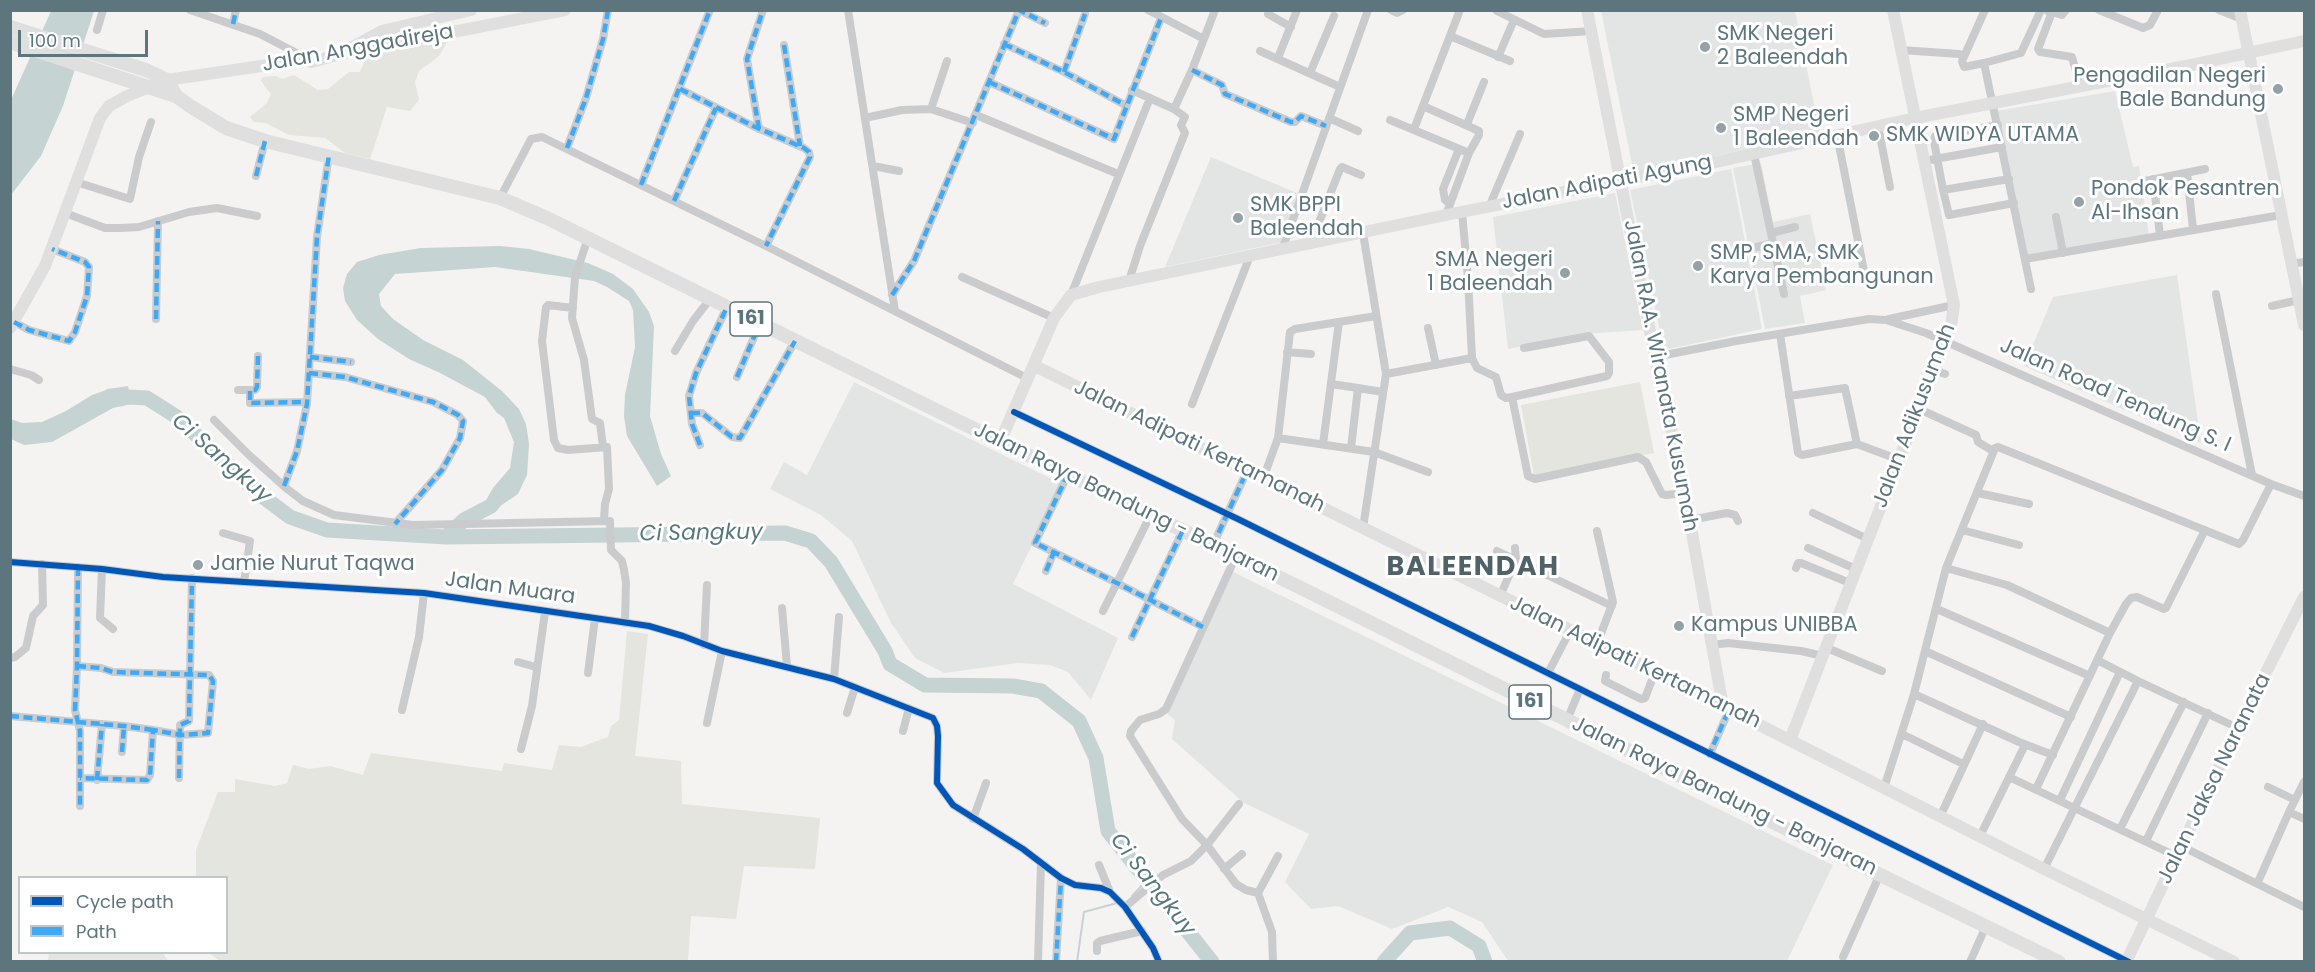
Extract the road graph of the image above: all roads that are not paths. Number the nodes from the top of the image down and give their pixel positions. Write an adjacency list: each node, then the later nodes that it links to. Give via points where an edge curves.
1 (103, 10): 37 (street)
2 (190, 10): 34 (street)
3 (236, 10): 34 (street)
4 (471, 10): 48 (main road, via 382,31)
5 (566, 10): 48 (main road, Jalan Anggadireja)
6 (608, 10): 92 (street, via 586,98)
7 (710, 10): 65 (street)
8 (763, 10): 84 (street, via 747,59)
9 (848, 10): 75 (street)
10 (1148, 10): 31 (street)
11 (1215, 10): 40 (street)
12 (1297, 10): 36 (street)
13 (1368, 10): 64 (street)
14 (1391, 10): 15 (street)
15 (1403, 10)
16 (1460, 10): 39 (street)
17 (1587, 10): 38 (main road, Jalan RAA. Wiranata Kusumah)
18 (1893, 10): 45 (main road, Jalan Adikusumah)
19 (1985, 10): 55 (street, via 1962,64 1964,67)
20 (2041, 10): 55 (street, via 2021,53)
21 (2066, 10): 26 (street, via 2062,15)
22 (2099, 10): 23 (street, via 2143,28 2150,25)
23 (2158, 10)
24 (2219, 10): 29 (street)
25 (1497, 11): 32 (street)
26 (2050, 11): 63 (street, via 2038,49 2072,57)
27 (1085, 14): 57 (street)
28 (1268, 14): 36 (street)
29 (2241, 15): 47 (main road)
30 (1334, 16): 58 (street)
31 (1161, 18): 40 (street); 66 (street)
32 (1515, 20): 38 (street, via 1544,34); 50 (street)
33 (1045, 23): 44 (street, via 1019,10)
34 (233, 24): 52 (street)
35 (10, 27): 59 (main road, via 85,49)
36 (1291, 27): 51 (street)
37 (97, 30)
38 (1592, 31): 107 (main road, Jalan RAA. Wiranata Kusumah)
39 (1450, 36): 50 (street); 71 (street)
40 (1204, 39): 56 (street)
41 (2304, 41): 47 (main road, Jalan Adipati Agung)
42 (10, 42): 62 (main road, Jalan Raya Bandung - Banjaran / 161)
43 (784, 45): 90 (street)
44 (1004, 45): 57 (street); 60 (street)
45 (1901, 50): 49 (street); 76 (main road, Jalan Adikusumah)
46 (1260, 51): 51 (street)
47 (2248, 52): 63 (main road, Jalan Adipati Agung); 119 (main road)
48 (341, 54): 52 (main road, Jalan Anggadireja, via 311,62)
49 (1959, 54)
50 (1498, 57): 54 (street)
51 (1278, 58): 58 (street)
52 (308, 59): 59 (main road, Jalan Anggadireja)
53 (947, 61): 73 (street)
54 (1510, 61)
55 (1984, 63): 69 (street)
56 (1192, 70): 74 (street); 80 (street, via 1222,85 1225,94 1291,122 1301,116)
57 (1064, 72): 70 (street)
58 (1310, 73): 64 (street)
59 (167, 80): 62 (main road, Jalan Anggadireja); 67 (main road, Jalan Raya Bandung - Banjaran / 161)
60 (989, 82): 70 (street, via 1114,139); 77 (street)
61 (1485, 82): 81 (street)
62 (150, 86): 67 (main road, Jalan Raya Bandung - Banjaran / 161); 108 (main road, Jalan Anggadireja, via 120,99 103,112)
63 (2080, 86): 69 (main road, Jalan Adipati Agung)
64 (1340, 87): 80 (street)
65 (680, 88): 72 (street); 109 (street)
66 (1131, 90): 68 (street); 70 (street)
67 (176, 96): 89 (main road, Jalan Raya Bandung - Banjaran / 161, via 217,124)
68 (1150, 98): 74 (street); 103 (street)
69 (1993, 102): 76 (main road, Jalan Adipati Agung); 82 (street)
70 (1125, 105)
71 (1423, 106): 81 (street); 85 (street)
72 (716, 108): 84 (street); 113 (street)
73 (931, 109): 75 (street); 77 (street)
74 (1174, 109): 141 (street, via 1185,117 1181,125 1185,133)
75 (865, 118): 99 (street)
76 (1915, 118): 83 (main road, Jalan Adipati Agung); 98 (main road, Jalan Adikusumah)
77 (974, 119): 103 (street); 146 (street, via 914,261)
78 (1390, 120): 85 (street)
79 (151, 122): 108 (street, via 130,199)
80 (1327, 122): 86 (street); 134 (street)
81 (1467, 124): 94 (street, via 1479,133)
82 (1998, 125): 91 (street); 97 (street, via 1935,136)
83 (1878, 126): 88 (main road, Jalan Adipati Agung); 110 (street)
84 (759, 129): 90 (street)
85 (1414, 129): 93 (street)
86 (1358, 131)
87 (1520, 134): 115 (street)
88 (1837, 135): 95 (main road, Jalan Adipati Agung); 142 (street)
89 (265, 141): 96 (main road, Jalan Raya Bandung - Banjaran / 161); 105 (street)
90 (800, 146): 131 (street, via 810,157)
91 (2002, 147): 97 (street); 106 (street)
92 (567, 148): 109 (street); 112 (street, via 542,137 531,139)
93 (1459, 149): 94 (street); 116 (street, via 1443,189)
94 (1469, 153): 116 (street)
95 (1754, 154): 107 (main road, Jalan Adipati Agung); 126 (street)
96 (329, 155): 112 (main road, Jalan Raya Bandung - Banjaran / 161); 172 (street, via 317,237)
97 (1937, 158): 98 (street); 111 (street)
98 (1924, 161): 150 (main road, Jalan Adikusumah)
99 (873, 166): 101 (street); 146 (street)
100 (2205, 169): 102 (street)
101 (899, 171)
102 (2187, 173): 124 (street); 127 (street, via 2149,180)
103 (1118, 174): 147 (street)
104 (1361, 175): 130 (street, via 1340,169)
105 (256, 176)
106 (2009, 179): 111 (street); 114 (street)
107 (1621, 181): 115 (main road, Jalan Adipati Agung); 173 (main road, Jalan RAA. Wiranata Kusumah)
108 (76, 182): 118 (main road, Jalan Anggadireja)
109 (641, 185): 113 (street)
110 (1890, 187)
111 (1943, 190): 114 (street, via 1949,215)
112 (500, 198): 128 (main road, Jalan Raya Bandung - Banjaran / 161)
113 (674, 201): 131 (street)
114 (2014, 203): 137 (street)
115 (1489, 207): 117 (main road, Jalan Adipati Agung)
116 (1448, 210): 117 (main road, Jalan Adipati Agung); 125 (main road, Jalan Adipati Agung)
117 (1462, 212): 174 (street)
118 (65, 213): 122 (street, via 105,228 139,227); 133 (main road, Jalan Anggadireja)
119 (2281, 215): 124 (street); 139 (main road)
120 (257, 216): 122 (street, via 218,208)
121 (2056, 217): 135 (street)
122 (158, 221): 157 (street)
123 (1795, 227): 126 (street)
124 (2193, 229): 127 (street)
125 (1364, 233): 130 (main road, Jalan Adipati Agung); 155 (street)
126 (1771, 233): 129 (street)
127 (2160, 235): 135 (street)
128 (588, 238): 148 (main road, Jalan Raya Bandung - Banjaran / 161); 153 (street, via 575,277)
129 (1773, 243): 132 (street); 144 (street)
130 (1310, 244): 134 (main road, Jalan Adipati Agung)
131 (766, 246): 154 (street)
132 (1756, 247)
133 (52, 249): 161 (main road, Jalan Anggadireja); 161 (street, via 89,267 87,296 75,332 69,342)
134 (1282, 250): 136 (main road, Jalan Adipati Agung)
135 (2063, 253): 137 (street)
136 (1250, 256): 141 (main road, Jalan Adipati Agung); 192 (street)
137 (2025, 259): 143 (street)
138 (2304, 262): 139 (street)
139 (2291, 264): 149 (main road)
140 (962, 277): 156 (street)
141 (1129, 281): 147 (main road, Jalan Adipati Agung)
142 (1866, 281)
143 (2031, 289)
144 (1784, 294)
145 (2216, 294): 210 (street)
146 (892, 295): 154 (street)
147 (1071, 295): 156 (main road)
148 (710, 299): 152 (main road, Jalan Raya Bandung - Banjaran / 161); 168 (street)
149 (2299, 300): 151 (street); 162 (main road)
150 (1954, 305): 158 (street); 166 (main road, Jalan Adikusumah)
151 (2272, 306)
152 (727, 307): 160 (main road, Jalan Raya Bandung - Banjaran / 161); 195 (street, via 696,373 690,392)
153 (573, 308): 202 (street, via 591,419 600,423); 202 (street, via 546,307 542,341 554,440 563,449)
154 (895, 311): 182 (street)
155 (1376, 316): 159 (street); 180 (street)
156 (1054, 318): 177 (main road)
157 (156, 319)
158 (1886, 320): 164 (street); 166 (street, Jalan Road Tendung S. I)
159 (1339, 322): 169 (street, via 1292,330); 184 (street)
160 (760, 323): 165 (main road, Jalan Raya Bandung - Banjaran / 161); 181 (street)
161 (12, 325)
162 (2304, 325)
163 (1428, 328): 176 (street)
164 (1780, 334): 173 (street); 189 (street)
165 (795, 341): 195 (street, via 740,438 702,413); 198 (main road, Jalan Raya Bandung - Banjaran / 161)
166 (1945, 341): 193 (main road, Jalan Adikusumah, via 1939,372); 210 (street, Jalan Road Tendung S. I)
167 (1524, 348): 190 (street, via 1589,336 1609,362 1609,373)
168 (675, 351)
169 (1287, 352): 170 (street); 197 (street)
170 (1311, 354)
171 (258, 356): 187 (street, via 256,387)
172 (310, 357): 175 (street); 179 (street)
173 (1655, 357): 214 (main road, Jalan RAA. Wiranata Kusumah)
174 (1472, 358): 176 (street); 190 (street, via 1477,368 1496,377 1503,397)
175 (351, 362)
176 (1436, 365): 180 (street)
177 (1035, 366): 182 (main road); 207 (main road, Jalan Adipati Kertamanah)
178 (10, 369): 183 (street)
179 (309, 373): 191 (street); 224 (street, via 345,377 433,402 463,421 462,432 442,470)
180 (1386, 374): 188 (street)
181 (737, 377)
182 (1029, 378): 194 (main road)
183 (39, 381)
184 (1331, 384): 185 (street); 199 (street)
185 (1358, 388): 188 (street); 203 (street)
186 (238, 390): 187 (street)
187 (250, 390): 191 (street, via 251,403)
188 (1383, 392): 205 (street)
189 (1789, 396): 200 (street, via 1845,388); 200 (street, via 1800,454)
190 (1512, 397): 214 (street, via 1531,479 1638,457 1646,462 1662,494)
191 (307, 402): 213 (street, via 297,452)
192 (1192, 404)
193 (1919, 410): 204 (street, via 1976,435 1978,442); 206 (main road, Jalan Adikusumah)
194 (1014, 412): 198 (main road); 220 (street)
195 (691, 413): 201 (street)
196 (214, 420): 213 (street)
197 (1278, 438): 199 (street); 211 (street)
198 (1000, 442): 209 (main road, Jalan Raya Bandung - Banjaran / 161)
199 (1323, 444): 203 (street)
200 (1857, 444): 206 (street)
201 (700, 445)
202 (603, 447): 223 (street, via 608,449)
203 (1350, 448): 205 (street)
204 (1996, 449): 215 (street); 228 (street)
205 (1374, 452): 208 (street); 225 (street)
206 (1900, 460): 231 (main road, Jalan Adikusumah)
207 (1247, 471): 211 (main road, Jalan Adipati Kertamanah); 220 (street)
208 (1428, 472)
209 (1068, 474): 219 (main road, Jalan Raya Bandung - Banjaran / 161); 237 (street, via 1034,542)
210 (2252, 475): 212 (street, Jalan Road Tendung S. I)
211 (1263, 479): 225 (main road, Jalan Adipati Kertamanah)
212 (2271, 484): 216 (street, Jalan Road Tendung S. I); 228 (street, via 2241,543)
213 (284, 486): 224 (street, via 303,501 334,515)
214 (1684, 493): 221 (main road, Jalan RAA. Wiranata Kusumah)
215 (1978, 493): 217 (street); 227 (street)
216 (2304, 496)
217 (2029, 504)
218 (1813, 513): 231 (street)
219 (1151, 514): 226 (main road, Jalan Raya Bandung - Banjaran / 161); 250 (street)
220 (1228, 514): 232 (street); 286 (street)
221 (1690, 520): 222 (street, via 1727,513 1735,515); 272 (main road, Jalan RAA. Wiranata Kusumah)
222 (1738, 521)
223 (607, 522): 224 (street); 264 (street, via 611,550 622,561 624,570)
224 (395, 524)
225 (1363, 528): 254 (main road, Jalan Adipati Kertamanah)
226 (1183, 530): 232 (main road, Jalan Raya Bandung - Banjaran / 161); 256 (street)
227 (1962, 530): 233 (street); 245 (street)
228 (2205, 530): 268 (street, via 2166,608 2131,598)
229 (1597, 531): 257 (street)
230 (223, 533): 249 (street, via 250,541)
231 (1868, 539): 246 (main road, Jalan Adikusumah)
232 (1213, 544): 238 (main road, Jalan Raya Bandung - Banjaran / 161)
233 (2019, 545)
234 (1515, 548): 239 (street)
235 (1808, 548): 246 (street)
236 (1497, 551): 239 (street)
237 (1054, 552): 247 (street); 250 (street)
238 (1236, 556): 265 (street); 303 (main road, Jalan Raya Bandung - Banjaran / 161)
239 (1516, 560): 254 (street); 257 (street)
240 (10, 562): 241 (street, Jalan Muara)
241 (42, 564): 242 (street, Jalan Muara); 276 (street, via 43,605 33,616 26,648)
242 (78, 567): 243 (street, Jalan Muara); 279 (street)
243 (102, 568): 248 (street, Jalan Muara); 266 (street, via 100,618)
244 (1796, 568): 251 (street, via 1801,563)
245 (1946, 568): 259 (street); 268 (street, via 2007,585)
246 (1856, 569): 251 (main road, Jalan Adikusumah)
247 (1046, 571)
248 (192, 578): 249 (street, Jalan Muara); 287 (street)
249 (244, 582): 253 (street, Jalan Muara)
250 (1117, 583): 256 (street); 260 (street)
251 (1850, 583): 275 (main road, Jalan Adikusumah)
252 (707, 585): 271 (street)
253 (424, 593): 261 (street, Jalan Muara); 298 (street, via 419,636)
254 (1500, 596): 267 (main road, Jalan Adipati Kertamanah)
255 (2304, 597): 309 (main road, Jalan Jaksa Naranata)
256 (1148, 599): 265 (street); 269 (street)
257 (1612, 606): 270 (street)
258 (782, 608): 280 (street)
259 (1937, 609): 274 (street); 289 (street)
260 (1103, 611)
261 (545, 612): 263 (street, Jalan Muara); 281 (street)
262 (839, 617): 290 (street)
263 (596, 618): 264 (street, Jalan Muara); 285 (street)
264 (625, 623): 271 (street, Jalan Muara, via 657,628)
265 (1203, 627): 342 (street, via 1166,709 1140,720 1130,735 1182,819)
266 (113, 629)
267 (1570, 631): 270 (main road, Jalan Adipati Kertamanah); 286 (street)
268 (2110, 633): 277 (street)
269 (1132, 637)
270 (1597, 644): 283 (main road, Jalan Adipati Kertamanah)
271 (704, 645): 273 (street, Jalan Muara)
272 (1712, 645): 275 (street); 297 (main road, Jalan RAA. Wiranata Kusumah)
273 (722, 651): 280 (street, Jalan Muara); 305 (street)
274 (1925, 651): 294 (street); 302 (street)
275 (1825, 652): 282 (street); 314 (main road, Jalan Adikusumah)
276 (10, 658)
277 (2097, 660): 284 (street); 289 (street)
278 (518, 662): 281 (street)
279 (78, 666): 287 (street, via 113,672); 304 (street)
280 (787, 666): 290 (street, Jalan Muara)
281 (536, 667): 316 (street)
282 (1882, 671)
283 (1655, 672): 288 (street, via 1646,698 1641,699 1605,681); 297 (main road, Jalan Adipati Kertamanah)
284 (2120, 672): 291 (street); 330 (street)
285 (588, 673)
286 (1548, 673): 293 (street)
287 (190, 675): 313 (street, via 189,721 180,725); 313 (street, via 213,678 209,729 207,734)
288 (1605, 675)
289 (2090, 676): 302 (street)
290 (834, 679): 292 (street, Jalan Muara)
291 (2138, 681): 295 (street); 334 (street)
292 (855, 687): 296 (street, Jalan Muara); 300 (street)
293 (1580, 689): 303 (street); 318 (street)
294 (1914, 694): 307 (street); 312 (street)
295 (2184, 702): 299 (street); 339 (street)
296 (909, 708): 311 (street); 337 (street, Jalan Muara, via 933,718 938,726 937,783 953,806)
297 (1726, 708): 314 (main road, Jalan Adipati Kertamanah); 318 (street)
298 (402, 710)
299 (2208, 712): 309 (street); 341 (street)
300 (847, 713)
301 (10, 716): 304 (street)
302 (2071, 717): 319 (street)
303 (1567, 720): 350 (main road, Jalan Raya Bandung - Banjaran / 161)
304 (77, 722): 306 (street); 322 (street)
305 (707, 723)
306 (102, 724): 308 (street); 324 (street)
307 (1983, 724): 315 (street); 320 (street)
308 (124, 726): 310 (street); 317 (street)
309 (2238, 728): 343 (main road, Jalan Jaksa Naranata)
310 (153, 730): 313 (street); 324 (street, via 147,780)
311 (903, 731)
312 (1902, 734): 320 (street); 328 (street)
313 (181, 735): 323 (street)
314 (1790, 740): 328 (main road, Jalan Adipati Kertamanah)
315 (2025, 745): 319 (street); 321 (street)
316 (522, 749)
317 (122, 752)
318 (1710, 753): 362 (street)
319 (2053, 755): 329 (street)
320 (1964, 764): 336 (street)
321 (2009, 777): 329 (street); 340 (street)
322 (80, 778): 324 (street); 333 (street)
323 (179, 778)
324 (98, 780)
325 (2304, 782): 331 (street)
326 (986, 783): 337 (street)
327 (2268, 787): 331 (street)
328 (1884, 788): 336 (main road, Jalan Adipati Kertamanah)
329 (2036, 789): 330 (street)
330 (2060, 800): 334 (street)
331 (2295, 800): 335 (street)
332 (1239, 804): 342 (street)
333 (80, 806)
334 (2075, 807): 339 (street); 349 (street)
335 (2289, 812): 338 (street); 352 (street)
336 (1940, 817): 340 (main road, Jalan Adipati Kertamanah)
337 (974, 819): 346 (street)
338 (2304, 819)
339 (2120, 829): 341 (street)
340 (1980, 836): 349 (main road, Jalan Adipati Kertamanah)
341 (2146, 841): 343 (street)
342 (1207, 845): 348 (street); 355 (street, via 1191,861 1162,875)
343 (2179, 851): 352 (street); 357 (main road, Jalan Jaksa Naranata)
344 (1242, 854): 348 (street)
345 (1278, 856): 354 (street)
346 (1041, 863): 351 (street); 363 (street)
347 (1099, 865): 353 (street)
348 (1224, 869): 354 (street, via 1236,884)
349 (2044, 869): 357 (main road, Jalan Adipati Kertamanah)
350 (1880, 874): 358 (main road, Jalan Raya Bandung - Banjaran / 161); 361 (street)
351 (1061, 878): 353 (street); 364 (street)
352 (2258, 882): 356 (street)
353 (1110, 892): 355 (street)
354 (1258, 893): 366 (street, via 1272,932)
355 (1128, 905): 359 (street)
356 (2304, 906)
357 (2145, 919): 362 (main road, Jalan Jaksa Naranata); 369 (main road, Jalan Adipati Kertamanah)
358 (1986, 926): 367 (street); 368 (main road, Jalan Raya Bandung - Banjaran / 161)
359 (1142, 931): 360 (street, via 1100,941); 365 (street)
360 (1097, 951)
361 (1843, 957)
362 (2127, 961)
363 (1038, 962)
364 (1056, 962)
365 (1159, 962)
366 (1273, 962)
367 (1970, 962)
368 (2059, 962)
369 (2234, 962)

